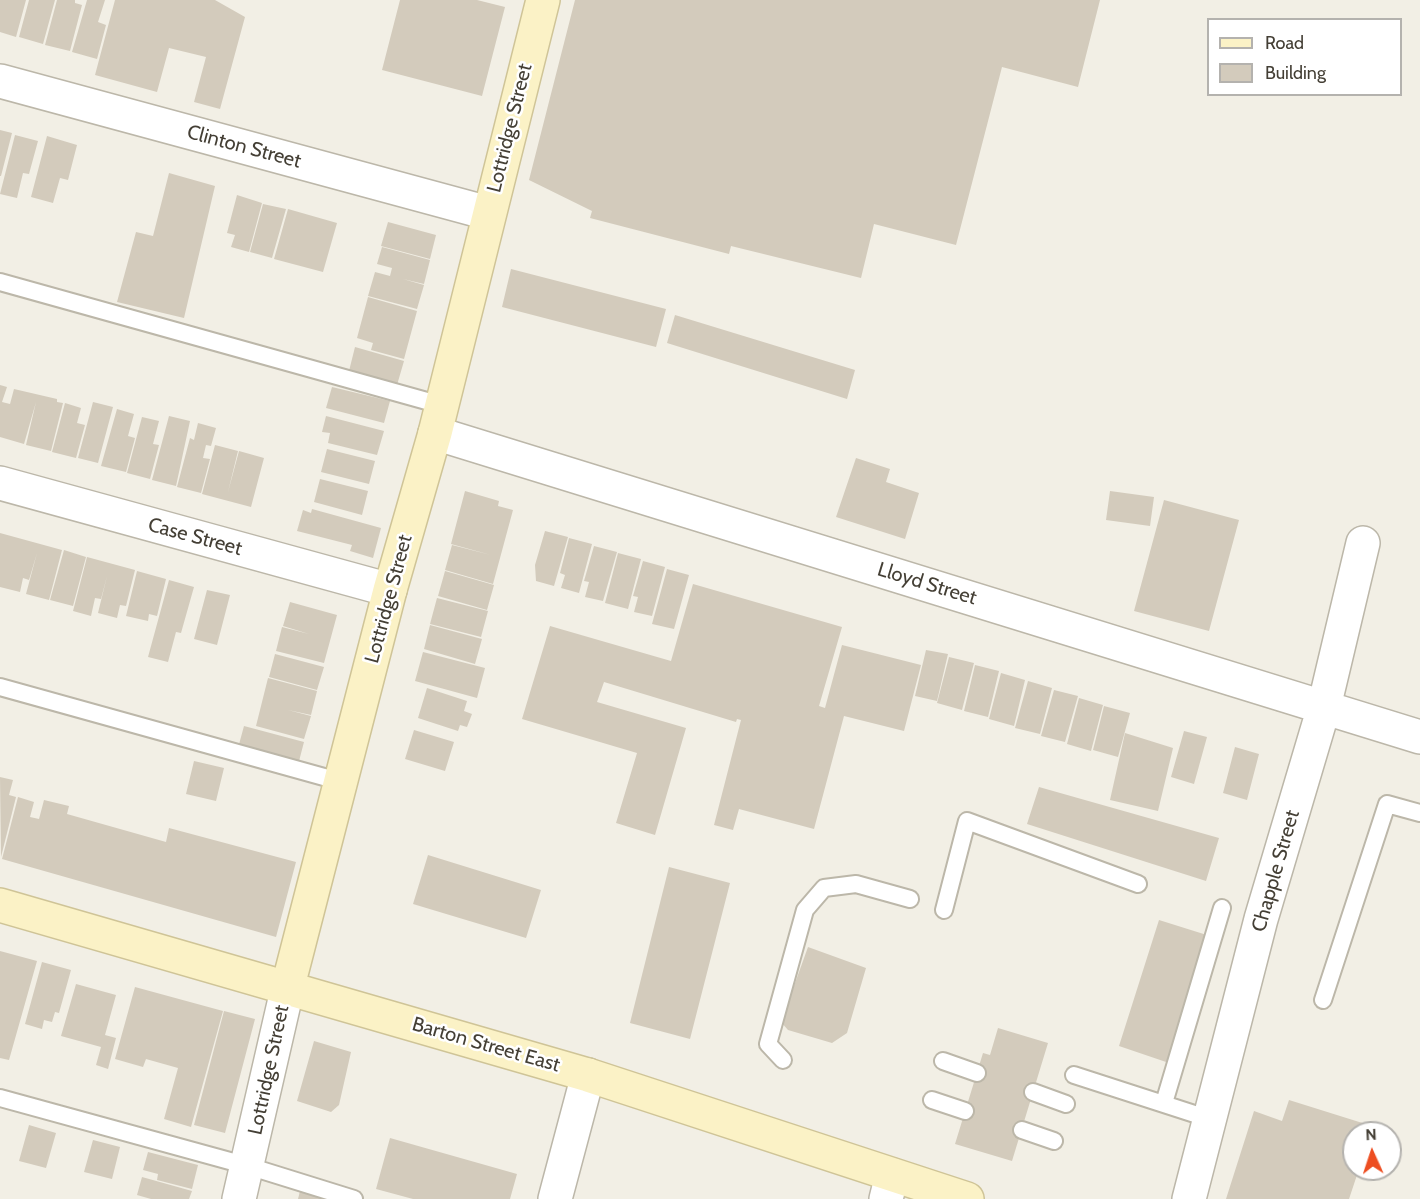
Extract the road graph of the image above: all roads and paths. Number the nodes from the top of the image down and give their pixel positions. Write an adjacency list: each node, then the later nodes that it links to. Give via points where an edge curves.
1 (543, 0): 3 (main road, Lottridge Street)
2 (0, 81): 3 (street, Clinton Street)
3 (488, 213): 5 (main road, Lottridge Street)
4 (0, 282): 5 (lane)
5 (438, 419): 8 (main road, Lottridge Street); 10 (street, Lloyd Street)
6 (0, 483): 8 (street, Case Street)
7 (1363, 543): 10 (street, Chapple Street)
8 (390, 590): 12 (main road, Lottridge Street)
9 (0, 687): 12 (lane)
10 (1324, 707): 11 (street, Lloyd Street); 32 (street, Chapple Street, via 1262,919)
11 (1420, 737)
12 (342, 782): 19 (main road, Lottridge Street)
13 (1420, 813): 20 (lane, via 1387,804)
14 (1138, 884): 18 (lane, via 967,821)
15 (909, 899): 21 (lane, via 856,884 824,888 805,910 768,1044)
16 (0, 904): 19 (main road, Barton Street East)
17 (1222, 908): 29 (lane)
18 (944, 910)
19 (288, 986): 24 (main road, Barton Street East); 35 (street, Lottridge Street)
20 (1323, 1000)
21 (783, 1060)
22 (943, 1061): 23 (lane)
23 (977, 1073)
24 (588, 1075): 36 (main road, Barton Street East); 39 (street)
25 (1074, 1075): 29 (lane)
26 (1033, 1092): 30 (lane)
27 (0, 1098): 35 (lane)
28 (932, 1100): 31 (lane)
29 (1164, 1103): 32 (lane)
30 (1066, 1104)
31 (965, 1111)
32 (1210, 1119): 41 (street, Chapple Street)
33 (1022, 1130): 34 (lane)
34 (1054, 1141)
35 (248, 1166): 37 (street, Lottridge Street); 38 (lane)
36 (889, 1187): 40 (main road, Barton Street East)
37 (239, 1199)
38 (354, 1199)
39 (555, 1199)
40 (968, 1199)
41 (1189, 1199)

